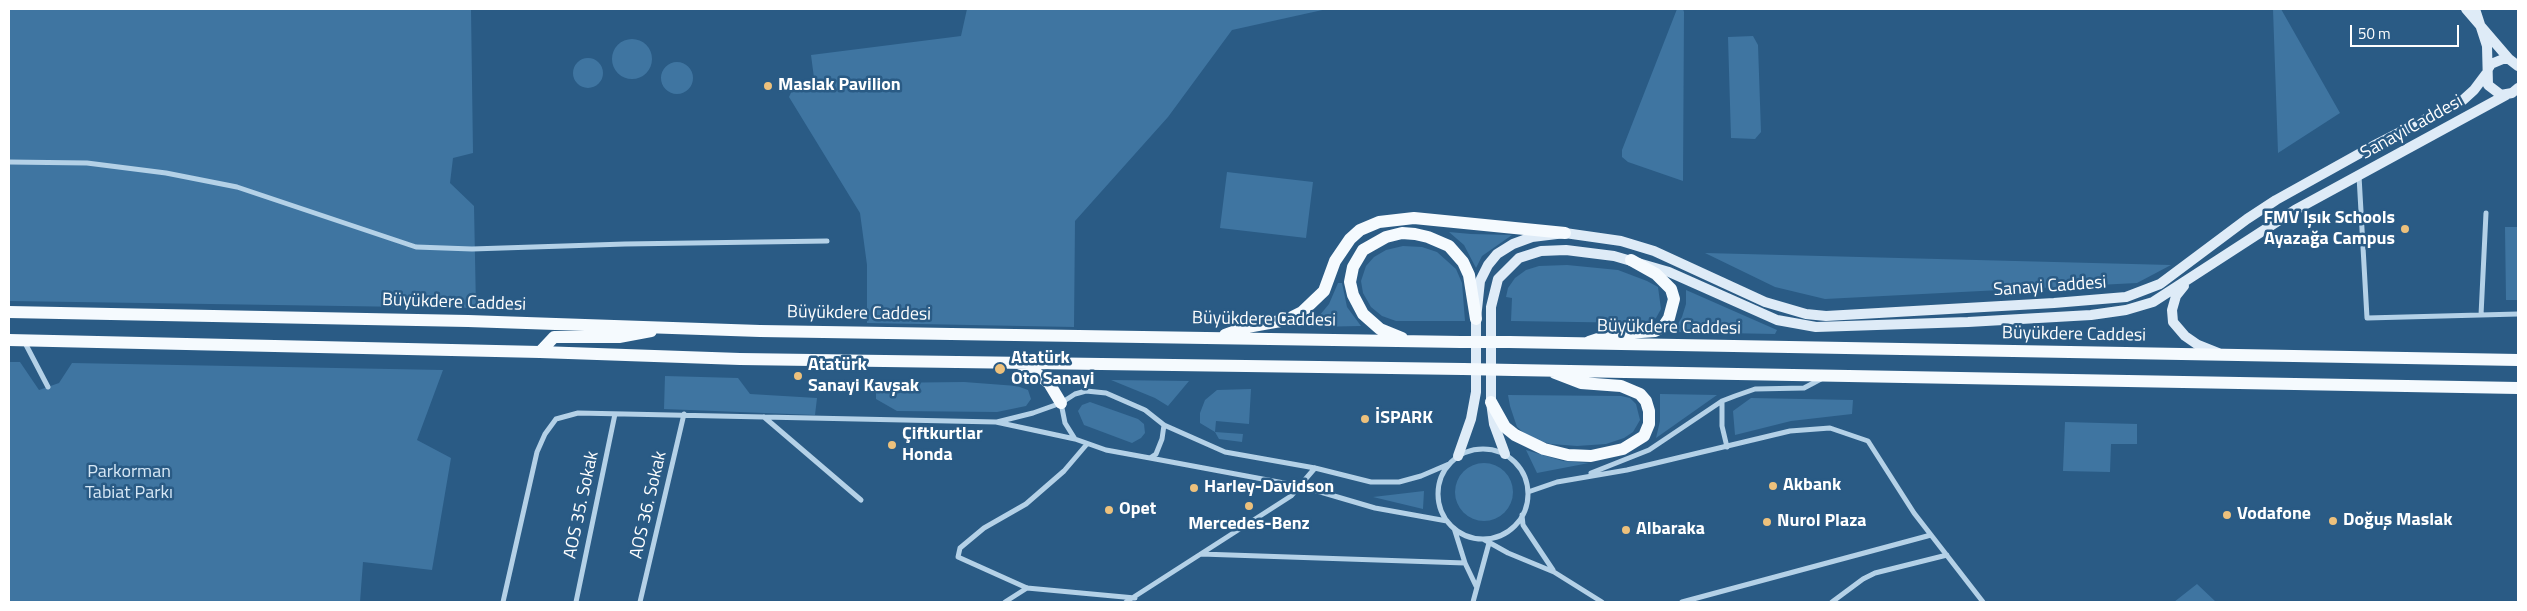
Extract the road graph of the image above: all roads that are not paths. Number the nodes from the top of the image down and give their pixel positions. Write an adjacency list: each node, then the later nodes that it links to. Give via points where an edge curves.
1 (2466, 9): 3 (street)
2 (2476, 9): 3 (street)
3 (2482, 27): 4 (street); 6 (street, via 2487,46)
4 (2509, 59): 5 (street); 6 (street, via 2497,60)
5 (2518, 66)
6 (2487, 71): 8 (street, via 2491,90); 12 (street, Sanayi Caddesi, via 2463,100 2276,200 2160,284 2126,297 1904,312 1806,314 1765,302 1654,251 1621,240)
7 (2518, 88): 8 (street, Sanayi Caddesi)
8 (2506, 95): 10 (street, Sanayi Caddesi)
9 (9, 162): 13 (street, via 87,163 237,186 416,247 472,249)
10 (2359, 176): 15 (street, Sanayi Caddesi, via 2295,210); 18 (street, via 2367,318)
11 (2486, 213): 18 (street)
12 (1565, 233): 19 (street, Sanayi Caddesi, via 1532,237 1498,254 1480,281); 21 (main road, via 1414,218 1379,222 1360,230 1346,244 1335,261 1324,291 1302,312 1286,320 1247,326)
13 (827, 241)
14 (1631, 260): 15 (street, Sanayi Caddesi, via 1669,272 1777,320 1816,327 2110,313 2153,302); 25 (main road, via 1656,274 1671,289 1674,299 1670,318 1655,331 1613,334); 36 (street, Sanayi Caddesi, via 1566,250 1534,253 1508,266 1498,279 1491,307)
15 (2188, 280): 27 (street, via 2176,296 2173,322 2198,345)
16 (9, 312): 20 (main road, Büyükdere Caddesi, via 468,320)
17 (2518, 314): 18 (street)
18 (2481, 315)
19 (1476, 319): 24 (main road, via 1469,275 1449,246 1428,237 1402,233 1372,243 1363,250 1353,267 1350,282 1353,295 1363,314 1380,329 1398,337); 46 (street, Sanayi Caddesi, via 1476,392)
20 (663, 328): 21 (main road, Büyükdere Caddesi); 26 (main road, via 619,337 554,337)
21 (1218, 337): 24 (main road, Büyükdere Caddesi)
22 (9, 340): 23 (main road)
23 (24, 340): 26 (main road); 32 (street)
24 (1422, 341): 25 (main road, Büyükdere Caddesi, bridge)
25 (1584, 344): 27 (main road, Büyükdere Caddesi)
26 (540, 352): 29 (main road)
27 (2222, 355): 28 (main road, Büyükdere Caddesi)
28 (2518, 360)
29 (1018, 363): 30 (main road, bridge); 35 (main road, via 1049,383)
30 (1550, 371): 31 (main road); 36 (main road, via 1565,379 1621,386 1640,394 1649,411 1649,424 1644,436 1623,450 1591,456 1544,449 1505,427)
31 (1825, 375): 33 (main road); 34 (street, via 1804,388 1755,389)
32 (48, 387)
33 (2518, 388)
34 (1722, 401): 44 (street); 50 (street, via 1649,450)
35 (1061, 402): 40 (street); 41 (street, via 1086,391 1106,393 1144,410); 42 (street, via 1065,423)
36 (1491, 402): 45 (street, Sanayi Caddesi)
37 (615, 414): 38 (street); 67 (street, via 578,413 556,419 545,434 537,452); 68 (street, AOS 35. Sokak)
38 (684, 414): 39 (street); 69 (street, AOS 36. Sokak)
39 (764, 417): 40 (street); 53 (street)
40 (996, 422): 42 (street)
41 (1164, 424): 47 (street, via 1156,454); 49 (street, via 1225,452)
42 (1075, 439): 43 (street)
43 (1087, 444): 47 (street); 65 (street, via 1064,471 1026,504 984,528 960,548 958,557)
44 (1726, 447): 50 (street, via 1627,470); 57 (street, via 1790,431 1830,428 1855,435 1868,441)
45 (1504, 454): 46 (street, via 1481,448); 52 (street, via 1521,470)
46 (1458, 456): 48 (street)
47 (1150, 458): 51 (street)
48 (1449, 464): 49 (street, via 1399,482 1371,482); 55 (street, via 1438,486 1441,511)
49 (1314, 468): 51 (street)
50 (1581, 476): 52 (street)
51 (1300, 486): 55 (street, via 1375,508); 60 (street, via 1291,496)
52 (1528, 492): 54 (street)
53 (861, 500)
54 (1522, 515): 58 (street, via 1506,532); 63 (street, via 1524,525)
55 (1448, 522): 56 (street)
56 (1454, 528): 58 (street); 62 (street)
57 (1931, 536): 61 (street); 74 (street)
58 (1482, 539): 59 (street)
59 (1489, 543): 63 (street); 64 (street)
60 (1202, 554): 62 (street); 66 (street)
61 (1946, 555): 75 (street, via 1875,573); 76 (street)
62 (1465, 563): 64 (street)
63 (1554, 572): 73 (street)
64 (1476, 586): 72 (street)
65 (1027, 588): 66 (street); 70 (street)
66 (1134, 598): 71 (street)
67 (503, 602)
68 (576, 602)
69 (640, 602)
70 (1005, 602)
71 (1126, 602)
72 (1473, 602)
73 (1602, 602)
74 (1682, 602)
75 (1832, 602)
76 (1983, 602)

